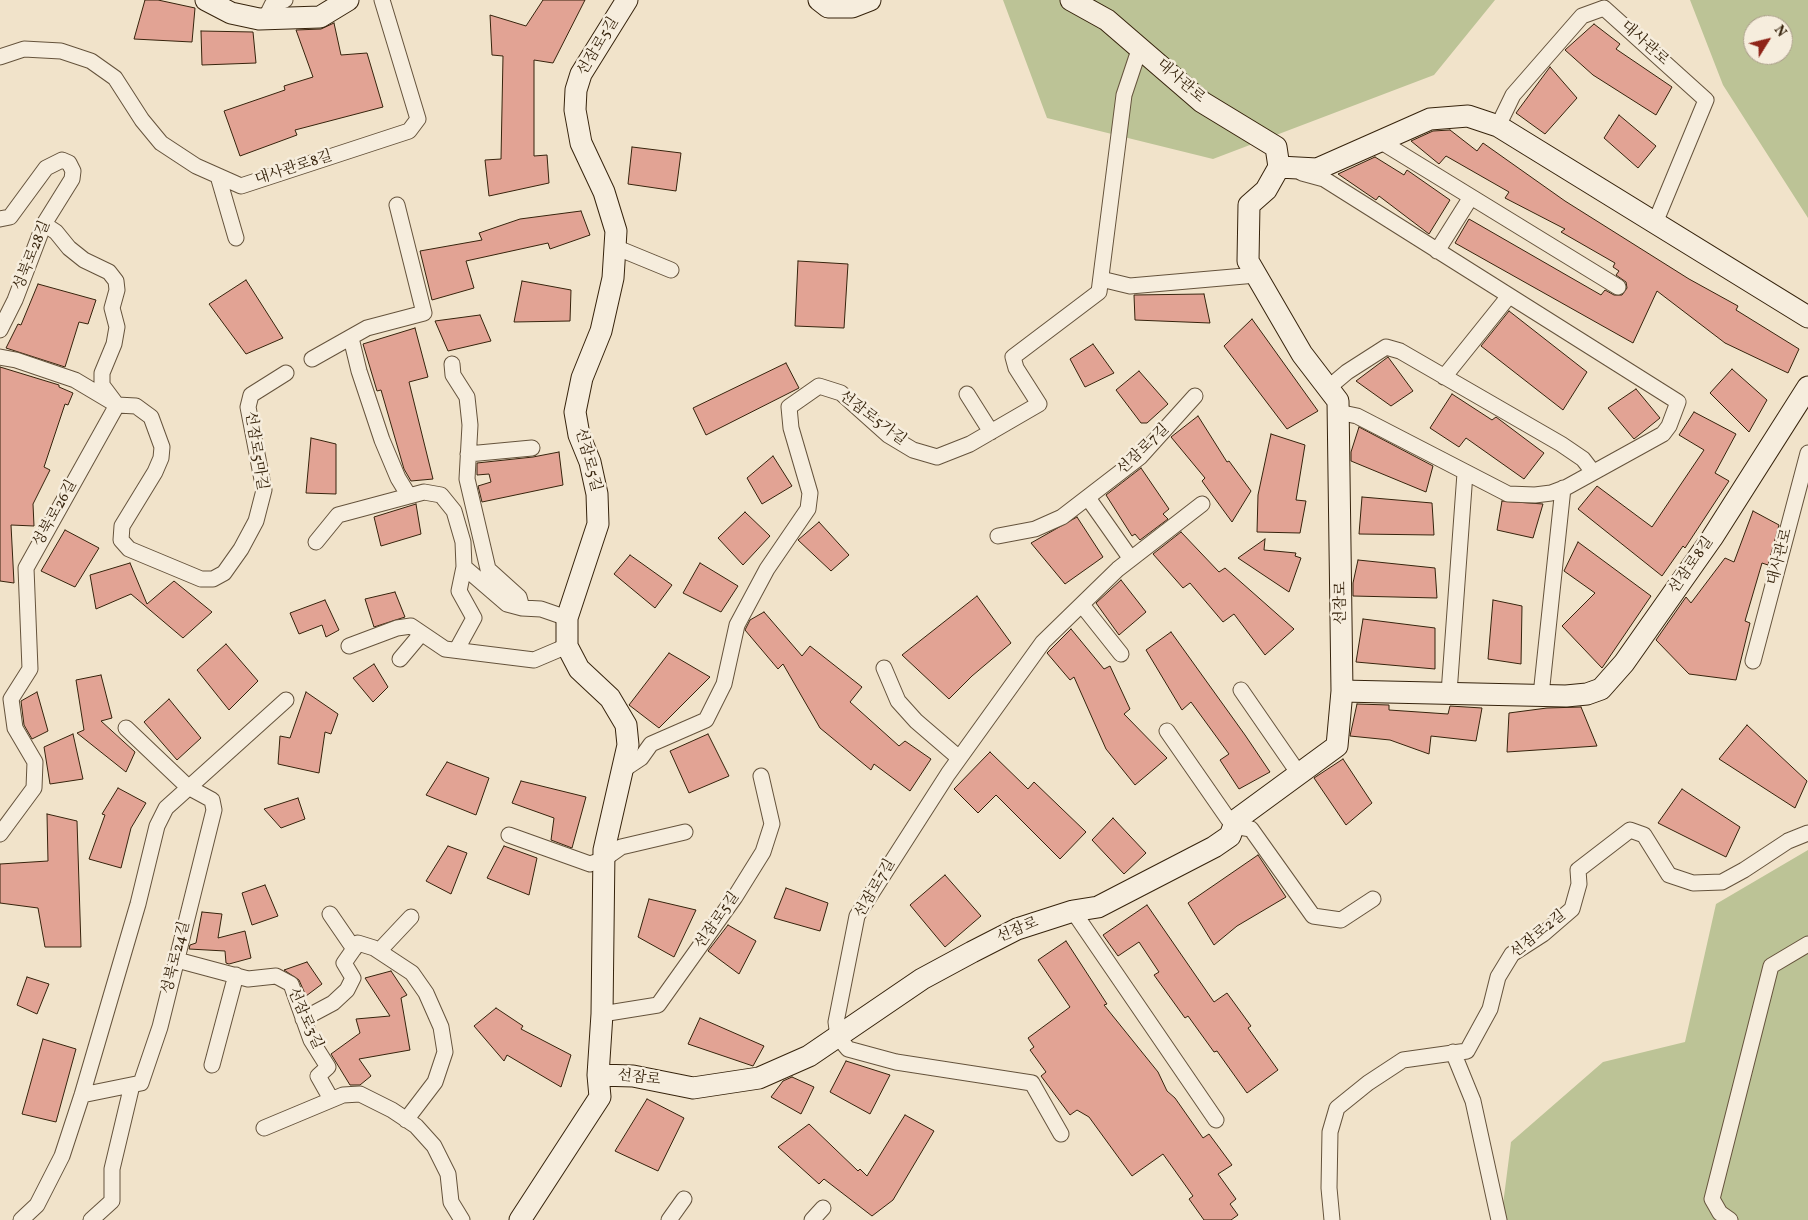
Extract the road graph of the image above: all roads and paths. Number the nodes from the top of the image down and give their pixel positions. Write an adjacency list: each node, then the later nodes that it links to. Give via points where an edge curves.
1 (206, 0): 9 (street, via 230,13)
2 (285, 0): 9 (street, via 272,5)
3 (348, 0): 9 (street, via 320,16)
4 (382, 0): 15 (street, 대사관로8길, via 418,119 409,131 241,186)
5 (627, 0): 22 (street, 선잠로5길, via 581,74 575,110 581,143 604,192 616,231)
6 (819, 0): 7 (street, via 828,7 852,7)
7 (870, 0)
8 (1071, 0): 10 (street, 대사관로, via 1107,20)
9 (265, 19)
10 (1140, 47): 14 (street, 대사관로, via 1202,102 1276,147); 26 (street, 선잠로5가길, via 1124,95)
11 (0, 57): 15 (street, 대사관로8길, via 24,49 61,51 91,60 115,78 142,120 161,142 196,166)
12 (1498, 126): 13 (street, via 1468,116 1430,119); 19 (street); 19 (street, 대사관로, via 1513,96 1582,16 1604,8 1706,100)
13 (1380, 141): 14 (street, via 1318,169); 16 (street)
14 (1280, 167): 23 (street, via 1324,179); 25 (street, 선잠로, via 1266,190 1249,205 1248,261)
15 (218, 176): 21 (street)
16 (1471, 197): 23 (street); 27 (street)
17 (397, 205): 31 (street, via 424,313 367,328)
18 (0, 219): 20 (street, 성북로28길, via 10,217 46,168 62,160 69,163 72,179)
19 (1655, 223): 29 (street)
20 (44, 224): 30 (street, 성북로28길); 41 (street, via 84,260 109,272 116,282 112,308 117,327 102,373 102,386)
21 (236, 238)
22 (615, 247): 24 (street); 59 (street, 선잠로5길, via 613,278 601,331 582,378 575,412 578,435 590,462 597,494 598,524)
23 (1437, 250): 28 (street)
24 (671, 270)
25 (1256, 274): 26 (street, via 1130,286); 38 (street, 선잠로, via 1302,354)
26 (1100, 279): 43 (street, 선잠로5가길, via 1099,292 1012,357 1039,404)
27 (1618, 287)
28 (1509, 296): 36 (street); 47 (street, via 1678,402 1663,434)
29 (1808, 317)
30 (0, 330)
31 (351, 338): 33 (street); 50 (street, via 382,440)
32 (0, 357): 41 (street, 선잠로5마길, via 74,380)
33 (312, 359)
34 (452, 364): 46 (street, via 453,375 467,397 470,425)
35 (286, 373): 41 (street, 선잠로5마길, via 252,396 248,407 264,490 262,505 241,549 224,573 213,579 201,579 159,563 129,549 121,540 122,526 155,472 162,447 156,427 144,410)
36 (1444, 377): 38 (street, via 1400,351 1386,347 1354,366); 47 (street, via 1561,444 1583,459)
37 (1808, 387): 71 (street, 선잠로8길, via 1712,538 1624,663 1601,689 1587,694)
38 (1328, 388): 42 (street, 선잠로, via 1338,401)
39 (967, 394): 43 (street)
40 (1195, 396): 51 (street, 선잠로7길, via 1140,457)
41 (118, 405): 83 (street, 성북로26길, via 26,568 30,669 11,699 14,728 35,762 34,788)
42 (1338, 412): 48 (street, via 1356,416); 69 (street, 선잠로)
43 (991, 432): 76 (street, 선잠로5가길, via 937,457 913,450 888,435 841,393 819,386 789,407 791,428 810,494 808,510 767,569 737,625 724,684 706,720 652,744 641,758)
44 (532, 448): 46 (street)
45 (1808, 453): 66 (street, 대사관로)
46 (468, 454): 58 (street, via 467,479 488,569 519,597)
47 (1593, 472): 49 (street)
48 (1465, 473): 49 (street, via 1508,494 1535,495); 70 (street)
49 (1563, 488): 71 (street)
50 (408, 496): 54 (street, via 338,515); 56 (street, via 424,492 441,495 454,511 463,542)
51 (1088, 498): 53 (street, 선잠로7길, via 1062,517 1035,529); 55 (street)
52 (1202, 504): 55 (street, 선잠로7길)
53 (998, 536)
54 (316, 542)
55 (1131, 559): 57 (street, 선잠로7길)
56 (464, 567): 58 (street, via 507,604); 63 (street, via 459,591 474,618)
57 (1082, 605): 64 (street); 75 (street, 선잠로7길, via 1043,642)
58 (522, 608): 59 (street, via 541,609)
59 (567, 618): 62 (street, 선잠로5길)
60 (422, 634): 61 (street, via 411,626 397,628); 63 (street, via 445,649); 65 (street)
61 (349, 646)
62 (567, 646): 63 (street, via 534,660); 76 (street, 선잠로5길, via 579,669 610,698 626,725 628,745)
63 (457, 649)
64 (1121, 654)
65 (400, 659)
66 (1753, 660)
67 (884, 668): 75 (street, via 898,701)
68 (1242, 690): 77 (street)
69 (1342, 691): 70 (street, 선잠로8길); 77 (street, 선잠로, via 1338,746)
70 (1449, 693): 71 (street, 선잠로8길)
71 (1541, 695)
72 (286, 700): 79 (street)
73 (126, 728): 79 (street, 성북로24길)
74 (1167, 731): 80 (street)
75 (959, 758): 97 (street, 선잠로7길, via 857,916 836,1022)
76 (620, 772): 85 (street, 선잠로5길)
77 (1299, 774): 80 (street, 선잠로, via 1236,820)
78 (760, 776): 95 (street, 선잠로5길, via 772,824 763,852 735,898 658,1006)
79 (188, 786): 93 (street, 성북로24길, via 212,800 214,810); 102 (street, via 166,808 157,826 138,904)
80 (1233, 826): 86 (street, via 1251,829 1313,916 1341,920); 87 (street, 선잠로, via 1230,836 1214,847 1098,906)
81 (685, 832): 85 (street, via 620,847)
82 (1808, 833): 98 (street, 선잠로2길, via 1788,840 1722,882 1693,883 1669,875 1644,835 1630,830 1578,870 1579,884 1572,909 1543,934 1512,954 1498,977 1490,1009 1467,1051)
83 (0, 834)
84 (509, 835): 85 (street, via 590,864)
85 (604, 859): 95 (street, 선잠로5길)
86 (1373, 899)
87 (1073, 911): 97 (street, 선잠로, via 1018,929 972,952 922,979); 105 (street)
88 (330, 914): 91 (street)
89 (411, 917): 92 (street)
90 (1808, 944): 118 (street, via 1771,966 1712,1199 1720,1213)
91 (354, 949): 92 (street, via 358,943); 96 (street, via 344,963 352,978 347,990 334,1003)
92 (379, 951): 104 (street, via 412,973 426,993 441,1027 445,1052 435,1082)
93 (177, 960): 94 (street, 선잠로3길); 101 (street, 성북로24길, via 160,1027 141,1083)
94 (236, 975): 96 (street, 선잠로3길, via 248,979 276,976 291,984); 99 (street)
95 (602, 1014): 100 (street, 선잠로5길)
96 (303, 1018): 103 (street, 선잠로3길, via 311,1040 328,1067 318,1076)
97 (838, 1037): 100 (street, 선잠로, via 809,1056 759,1078 694,1088 633,1076); 107 (street, via 848,1049 896,1062 1032,1083)
98 (1453, 1052): 116 (street, 선잠로2길, via 1403,1060 1337,1108 1330,1132); 117 (street, via 1473,1101)
99 (212, 1065)
100 (598, 1075): 113 (street, 선잠로, via 600,1098)
101 (132, 1085): 102 (street); 112 (street, via 112,1170 112,1200)
102 (82, 1096): 110 (street, via 62,1156)
103 (331, 1099): 104 (street, via 343,1094 360,1094); 106 (street)
104 (406, 1120): 111 (street, via 434,1146 448,1174 451,1202)
105 (1216, 1120)
106 (264, 1128)
107 (1061, 1134)
108 (684, 1199): 114 (street)
109 (823, 1208): 115 (street)
110 (27, 1218)
111 (457, 1218)
112 (91, 1220)
113 (520, 1220)
114 (670, 1220)
115 (812, 1220)
116 (1332, 1220)
117 (1499, 1220)
118 (1730, 1220)

